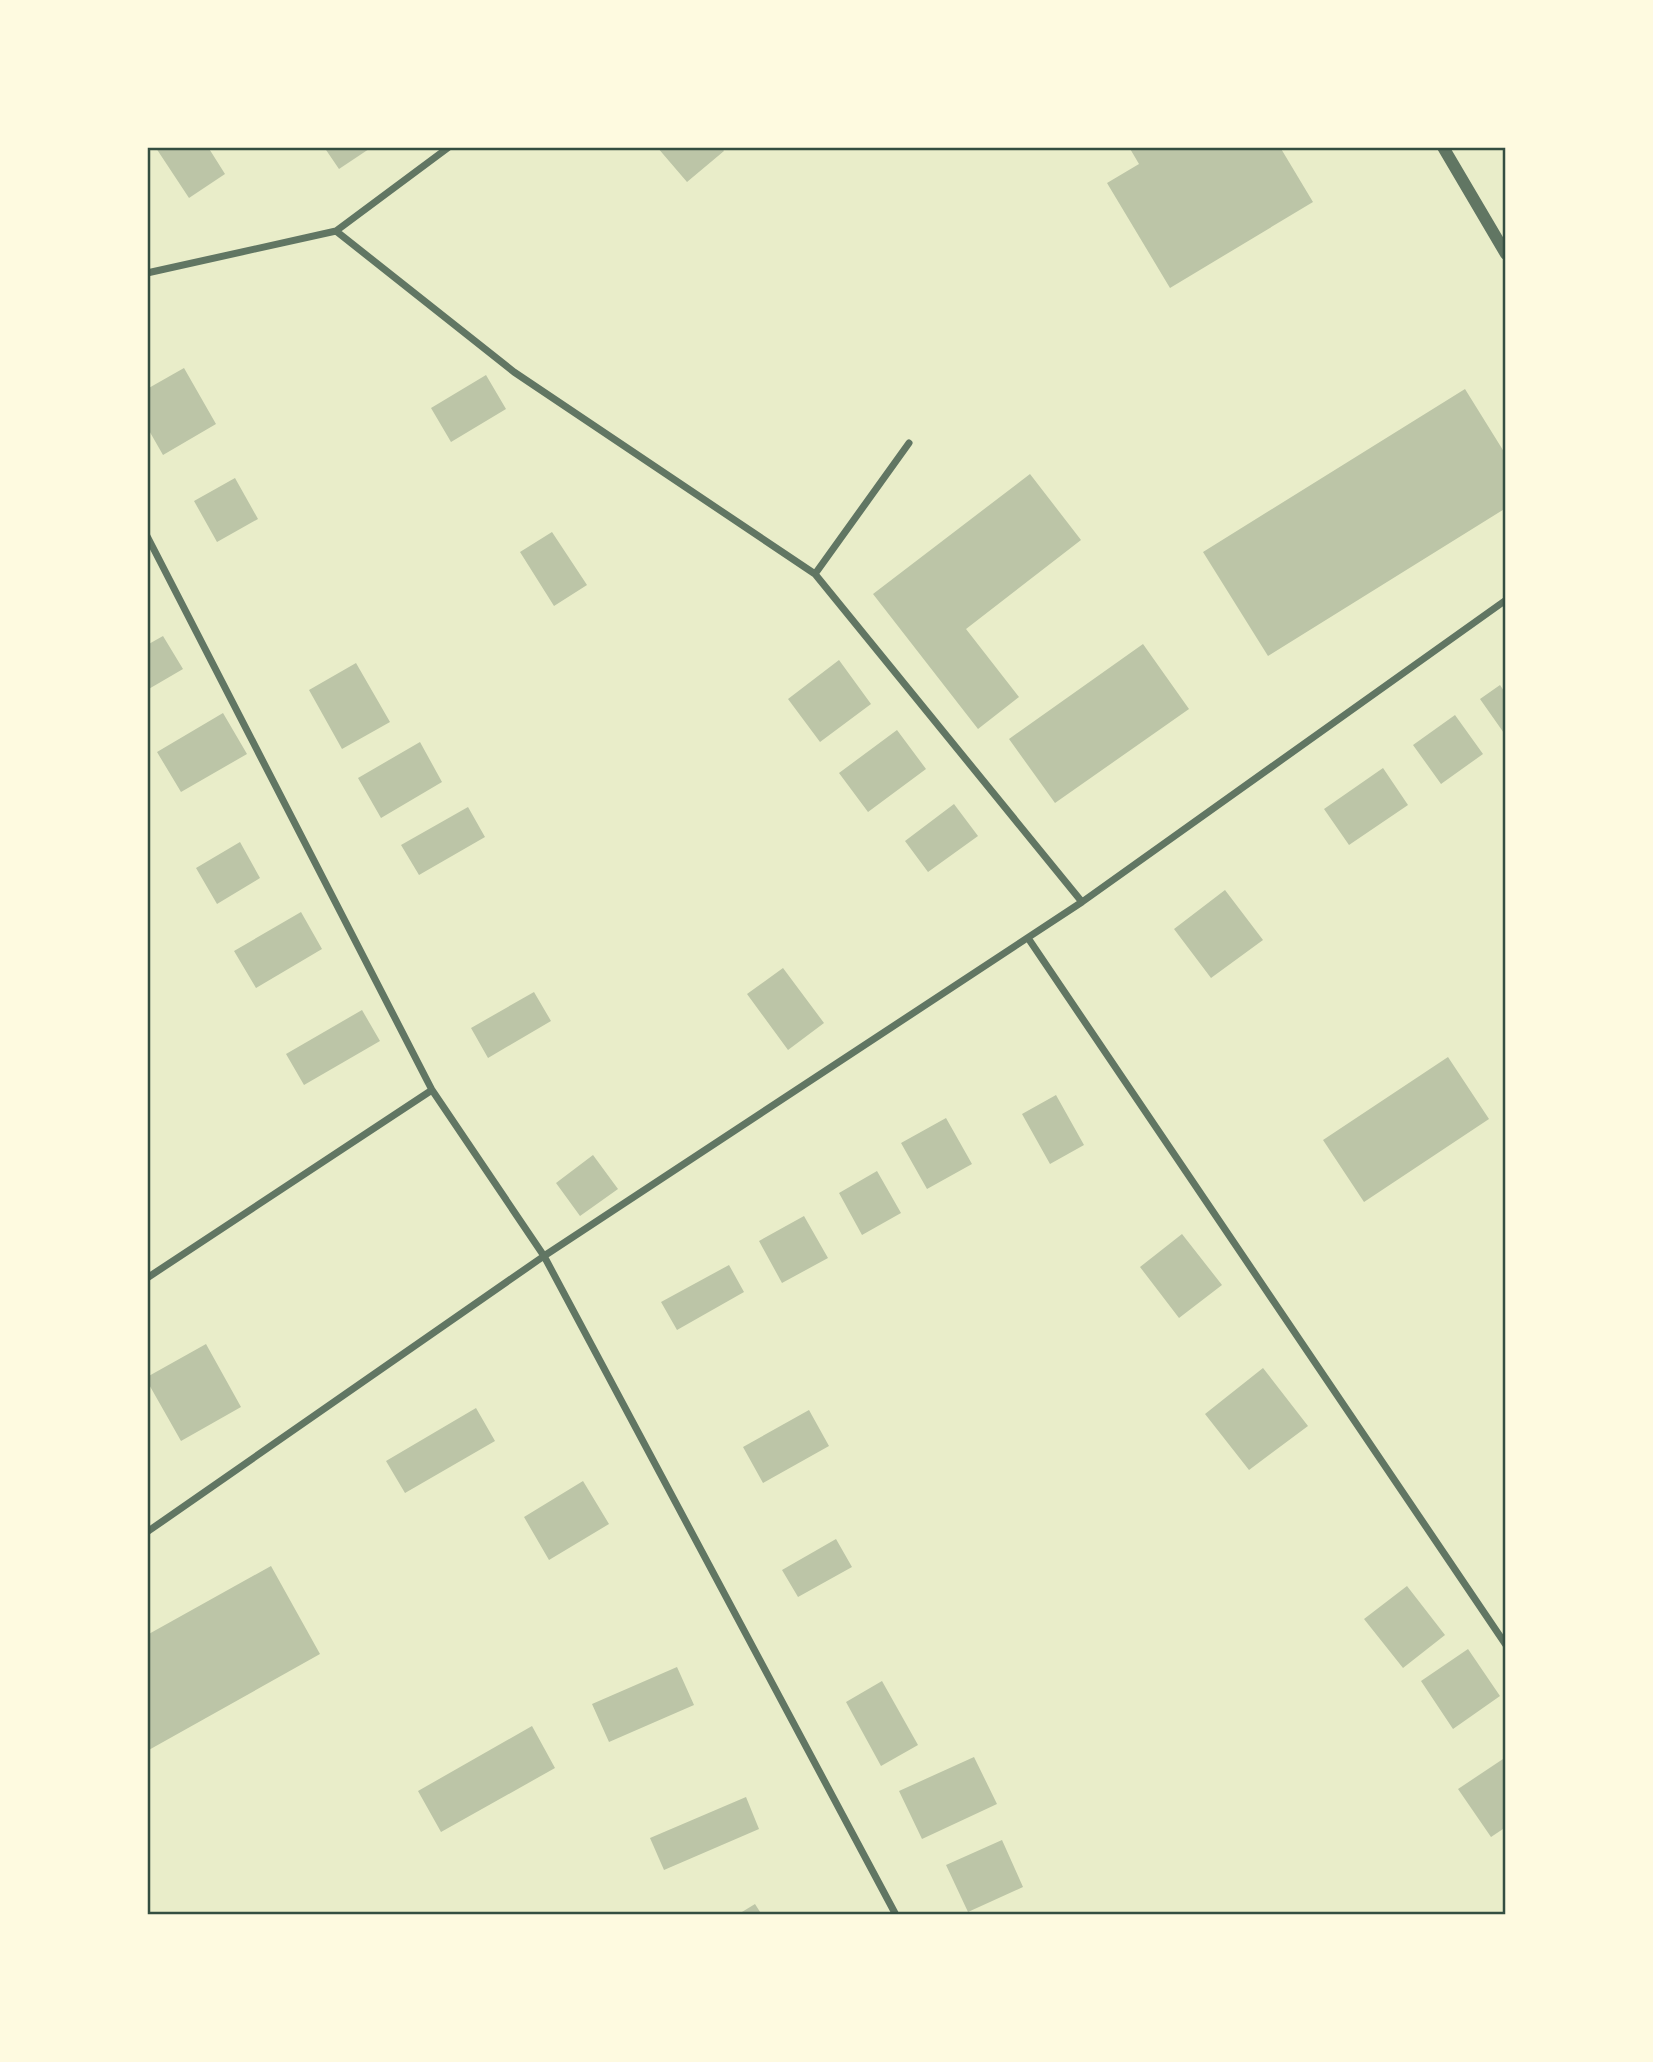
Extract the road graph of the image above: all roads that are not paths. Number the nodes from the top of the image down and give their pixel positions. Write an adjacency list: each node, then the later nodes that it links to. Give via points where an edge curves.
1 (449, 147): 3 (street)
2 (1443, 147): 4 (street)
3 (336, 231): 5 (street); 8 (street, via 514,372)
4 (1506, 254)
5 (147, 273)
6 (909, 443): 8 (street)
7 (147, 536): 12 (street)
8 (815, 574): 10 (street)
9 (1506, 600): 10 (street)
10 (1082, 902): 11 (street)
11 (1028, 938): 13 (street); 16 (street)
12 (432, 1090): 13 (street); 14 (street)
13 (544, 1256): 15 (street); 17 (street)
14 (147, 1278)
15 (147, 1532)
16 (1506, 1645)
17 (896, 1915)

